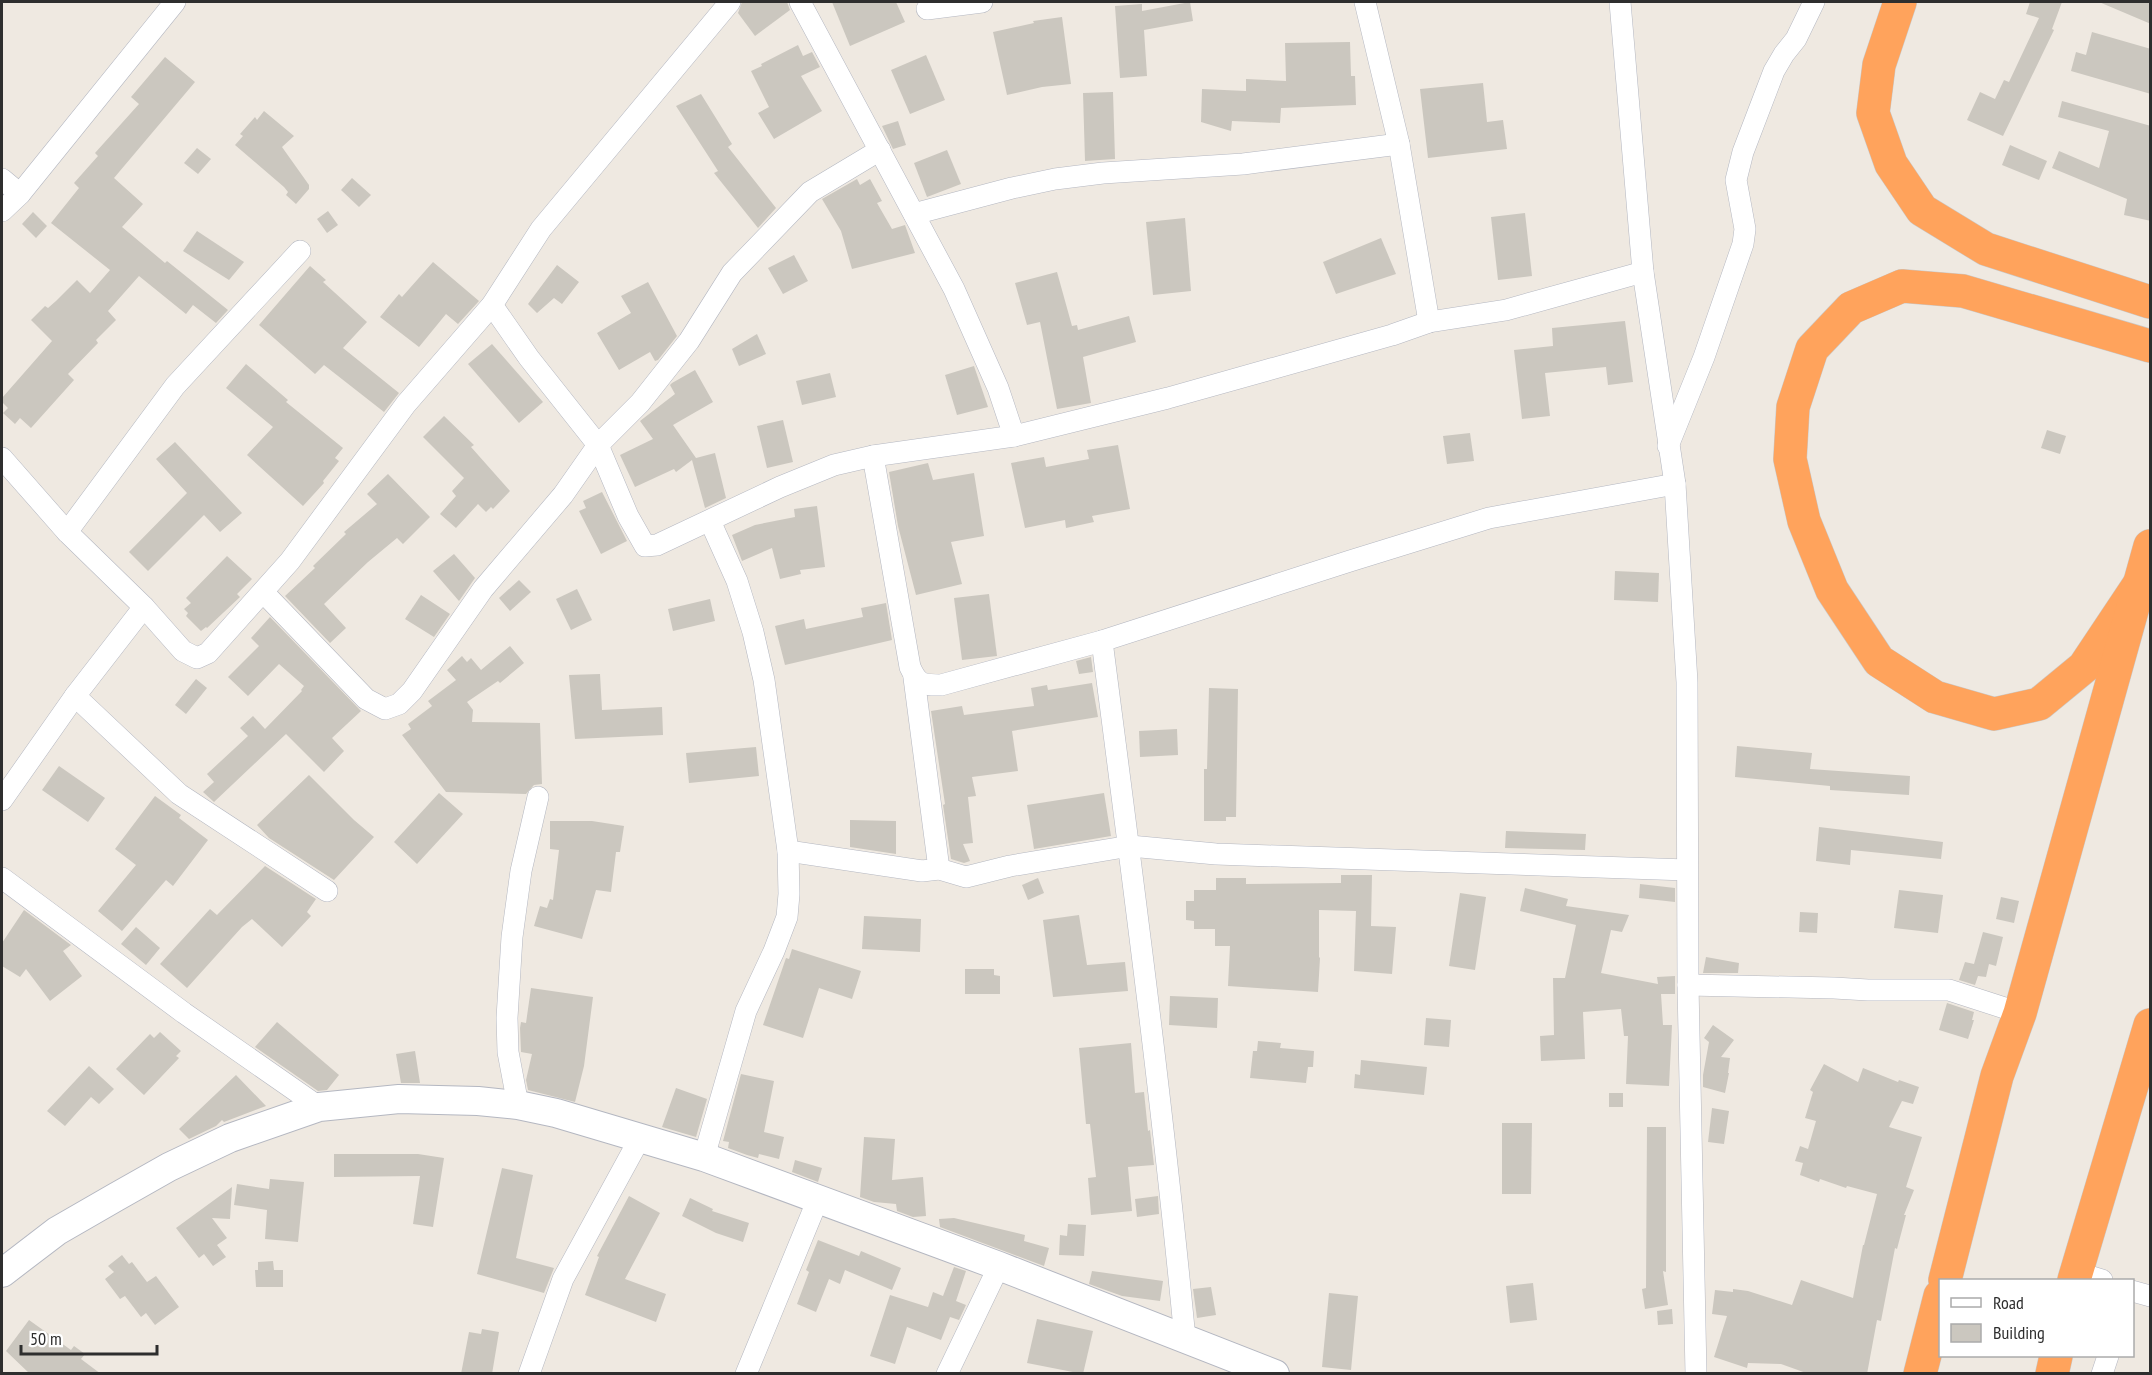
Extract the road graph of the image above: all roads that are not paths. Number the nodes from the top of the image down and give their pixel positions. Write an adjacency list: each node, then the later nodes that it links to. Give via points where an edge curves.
1 (175, 2): 13 (street)
2 (730, 2): 19 (street, via 541,229)
3 (800, 2): 11 (street)
4 (982, 2): 9 (street)
5 (1365, 2): 10 (street)
6 (1620, 2): 17 (street)
7 (1814, 2): 24 (street, via 1774,71 1743,152 1736,180 1745,229 1743,244)
8 (1900, 2): 18 (highway, via 1879,65 1873,113 1890,164 1922,210 1986,249)
9 (927, 9)
10 (1399, 144): 15 (street, via 1243,164 1055,179); 20 (street)
11 (880, 150): 15 (street); 23 (street, via 810,192 732,273 689,341 640,404)
12 (2, 179): 13 (street)
13 (20, 194): 14 (street)
14 (2, 211)
15 (914, 214): 22 (street, via 977,337)
16 (300, 251): 29 (street, via 175,386)
17 (1643, 272): 20 (street, via 1506,310); 24 (street)
18 (2151, 302)
19 (492, 304): 23 (street); 32 (street, via 406,404)
20 (1429, 322): 22 (street, via 1168,398)
21 (2150, 346): 31 (highway, via 1963,291 1902,286 1851,308 1812,349 1793,407 1790,459 1804,521 1832,590 1879,660 1935,697 1994,714 2038,704 2084,667)
22 (1014, 436): 25 (street)
23 (598, 445): 28 (street, via 645,546 657,545); 32 (street, via 563,495 483,589 399,704 384,709 366,699)
24 (1668, 446): 27 (street)
25 (873, 456): 28 (street, via 809,474); 36 (street)
26 (2, 458): 29 (street)
27 (1675, 484): 35 (street, via 1489,518); 43 (street, via 1687,682)
28 (710, 521): 41 (street, via 737,581 753,632 764,680)
29 (67, 532): 33 (street)
30 (2151, 546): 31 (highway)
31 (2138, 586): 34 (highway)
32 (263, 592): 33 (street, via 208,653 197,658 183,651)
33 (144, 607): 37 (street)
34 (2140, 621): 47 (highway)
35 (1102, 641): 36 (street, via 941,685 921,683); 40 (street)
36 (914, 678): 42 (street)
37 (75, 696): 39 (street); 45 (street, via 179,794)
38 (538, 797): 49 (street, via 521,871 512,937 508,1052)
39 (2, 800)
40 (1130, 846): 42 (street, via 966,877); 43 (street, via 1216,854); 61 (street)
41 (788, 851): 42 (street, via 922,871); 52 (street, via 787,917 746,1011)
42 (939, 869)
43 (1687, 870): 46 (street)
44 (2, 878): 50 (street)
45 (327, 891)
46 (1688, 985): 47 (street, via 1949,990); 68 (street)
47 (2020, 1012): 57 (highway, via 1997,1076)
48 (2151, 1025): 56 (highway)
49 (518, 1105): 50 (street, via 399,1099); 51 (street)
50 (319, 1107): 55 (street, via 230,1138 169,1167 57,1232)
51 (640, 1138): 52 (street); 64 (street, via 563,1279)
52 (704, 1157): 53 (street)
53 (818, 1199): 54 (street); 65 (street)
54 (999, 1266): 61 (street); 66 (street)
55 (2, 1273)
56 (2084, 1278)
57 (1945, 1279)
58 (2134, 1291): 59 (street)
59 (2151, 1296)
60 (1939, 1303): 69 (highway)
61 (1185, 1339): 67 (street)
62 (2056, 1357): 70 (highway)
63 (2108, 1357): 71 (street)
64 (529, 1374)
65 (746, 1374)
66 (947, 1374)
67 (1275, 1374)
68 (1696, 1374)
69 (1920, 1374)
70 (2052, 1374)
71 (2102, 1374)

